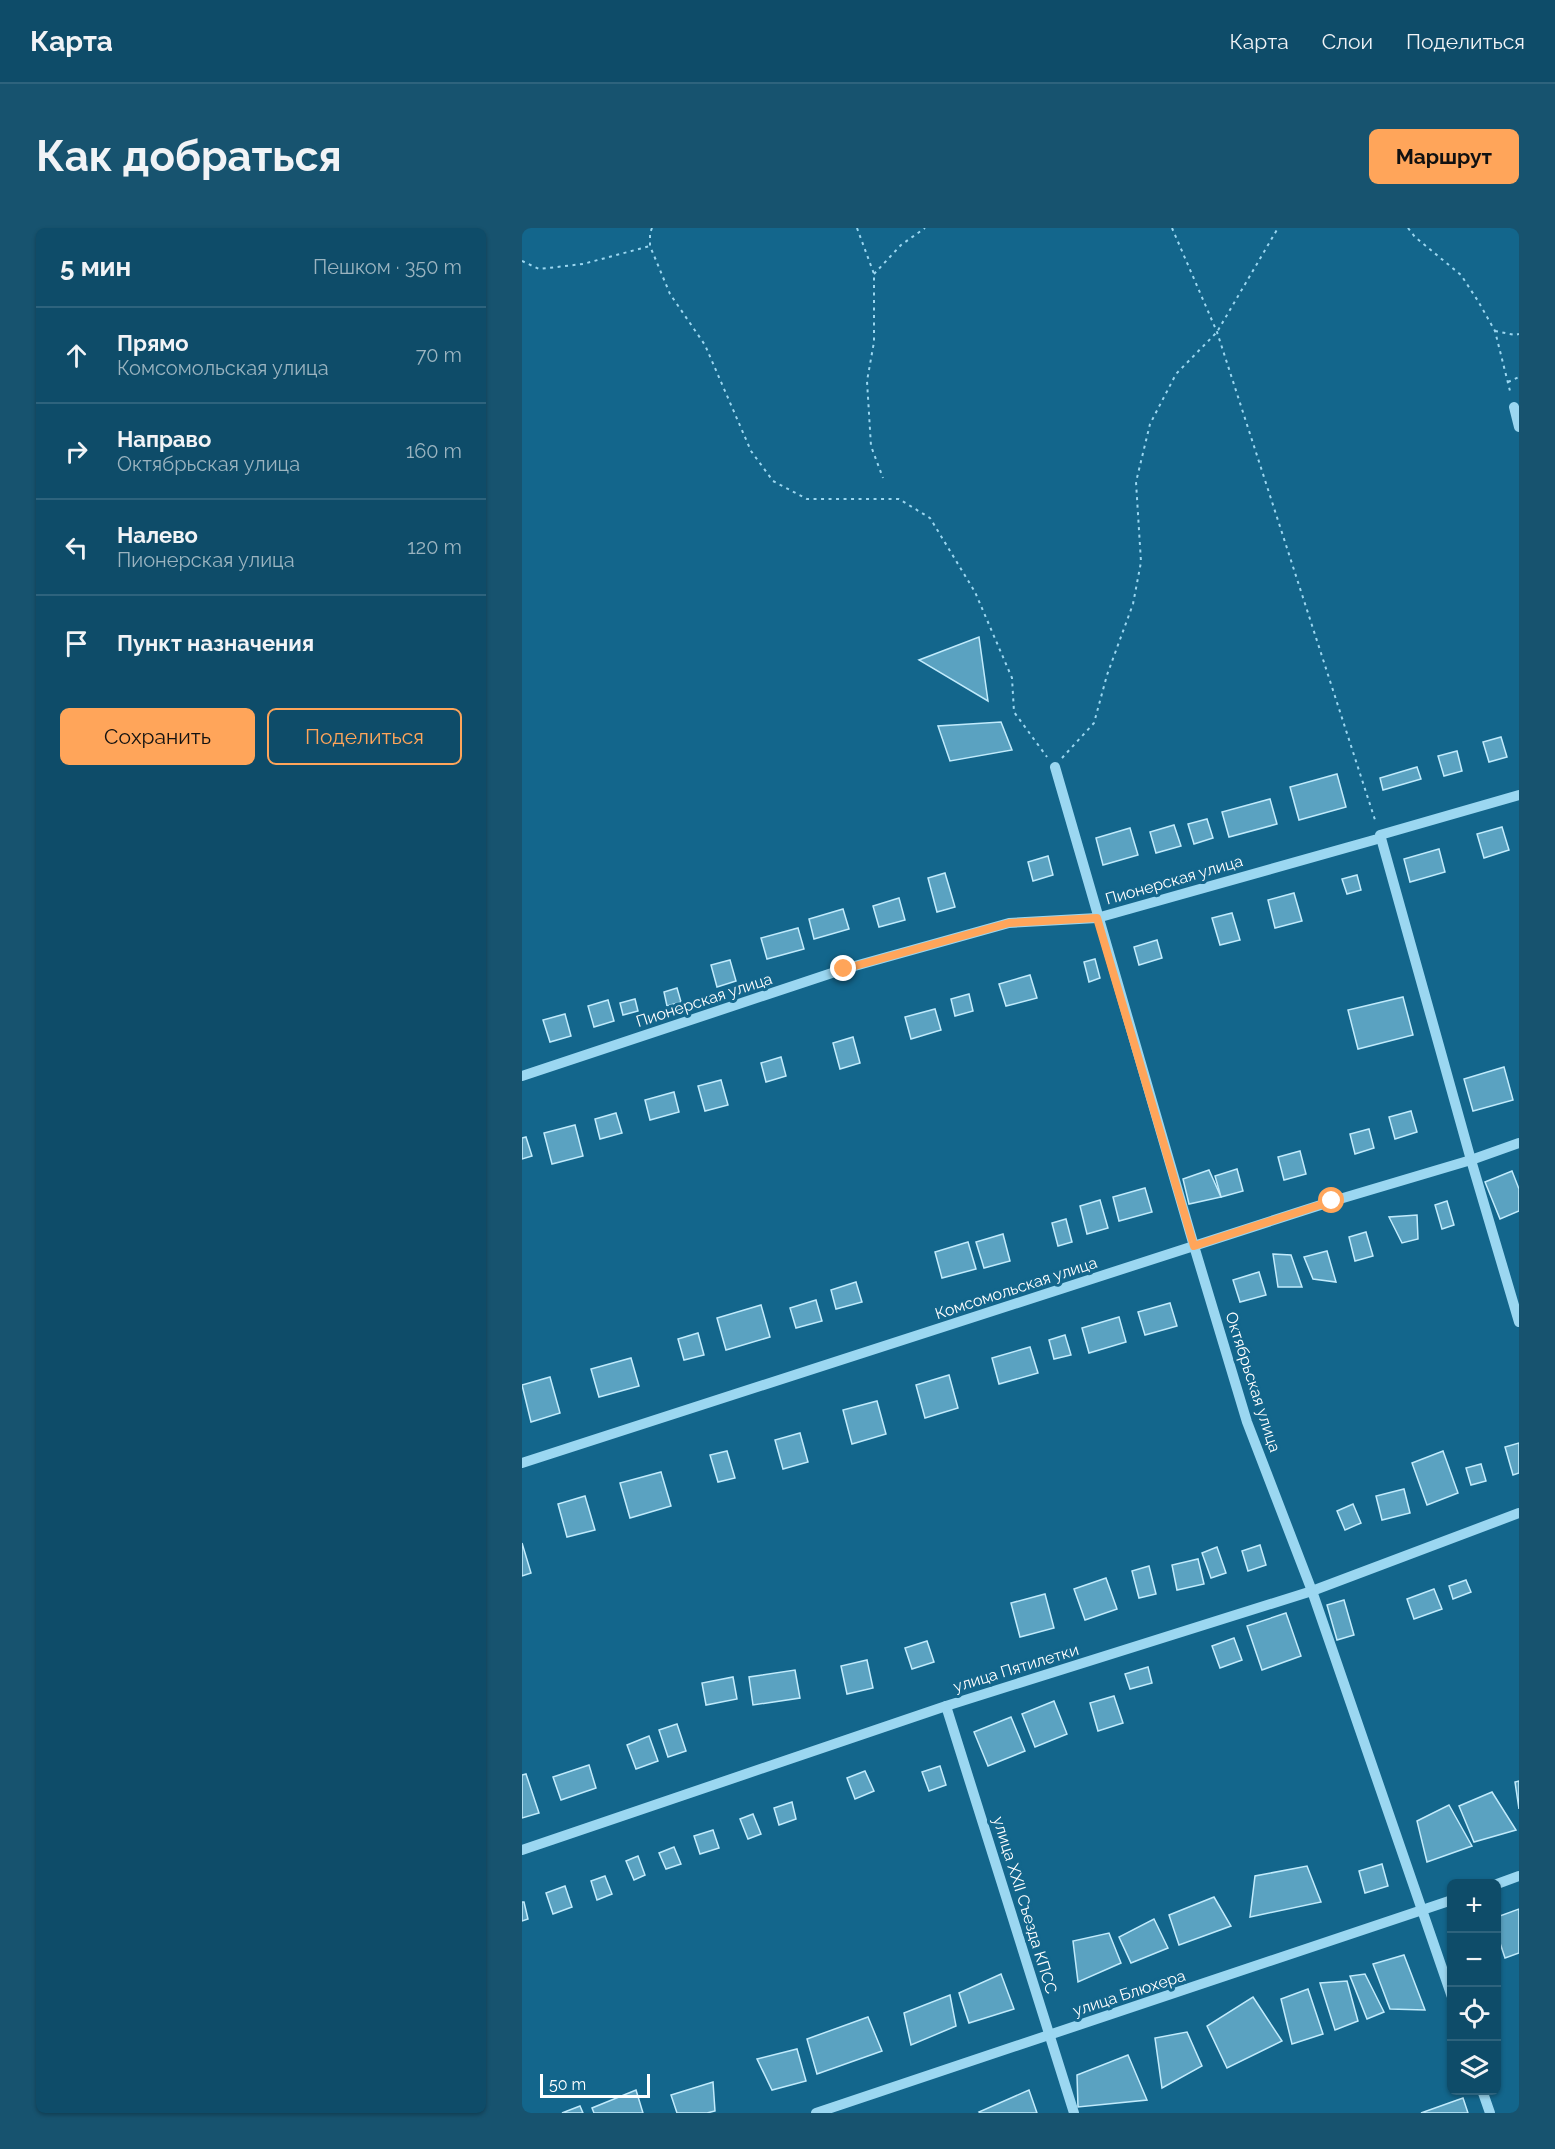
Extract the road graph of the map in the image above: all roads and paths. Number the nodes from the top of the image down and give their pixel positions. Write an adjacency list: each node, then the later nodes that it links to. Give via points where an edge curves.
1 (652, 228): 7 (path)
2 (857, 228): 9 (path)
3 (925, 228): 9 (path, via 901,245)
4 (1172, 228): 11 (path)
5 (1278, 228): 11 (path)
6 (1408, 228): 10 (path, via 1461,275)
7 (650, 246): 8 (path, via 539,269); 18 (path, via 670,294 705,345 751,451 773,481 807,499 899,499 930,518 975,592 1012,678 1014,712)
8 (522, 261)
9 (874, 274): 17 (path, via 874,342 867,381 871,446)
10 (1495, 331): 12 (path); 14 (path)
11 (1217, 333): 18 (path, via 1176,374 1150,424 1136,482 1141,562 1133,604 1094,723); 20 (path)
12 (1519, 334)
13 (1519, 376): 14 (path)
14 (1508, 382): 15 (path)
15 (1514, 407): 16 (street)
16 (1519, 427)
17 (883, 478)
18 (1055, 767): 21 (street, Октябрьская улица)
19 (1519, 795): 20 (street, Пионерская улица)
20 (1380, 836): 21 (street, Пионерская улица); 24 (street)
21 (1097, 918): 22 (street, Пионерская улица, via 1009,923 866,963); 25 (street, Октябрьская улица)
22 (522, 1076)
23 (1519, 1143): 24 (street, Комсомольская улица)
24 (1471, 1160): 25 (street, Комсомольская улица); 26 (street)
25 (1194, 1246): 27 (street, Комсомольская улица); 29 (street, Октябрьская улица, via 1247,1422)
26 (1519, 1322)
27 (522, 1464)
28 (1519, 1513): 29 (street, улица Пятилетки)
29 (1312, 1591): 30 (street, улица Пятилетки); 35 (street, Октябрьская улица)
30 (946, 1706): 31 (street, улица Пятилетки); 37 (street, улица XXII Съезда КПСС)
31 (522, 1850)
32 (1519, 1876): 33 (street)
33 (1501, 1883)
34 (1447, 1902): 35 (street, улица Блюхера)
35 (1423, 1910): 36 (street, Октябрьская улица); 37 (street, улица Блюхера)
36 (1449, 1987)
37 (1050, 2035): 39 (street, улица Блюхера); 40 (street, улица XXII Съезда КПСС)
38 (1483, 2095): 41 (street)
39 (816, 2113)
40 (1074, 2113)
41 (1490, 2113)

